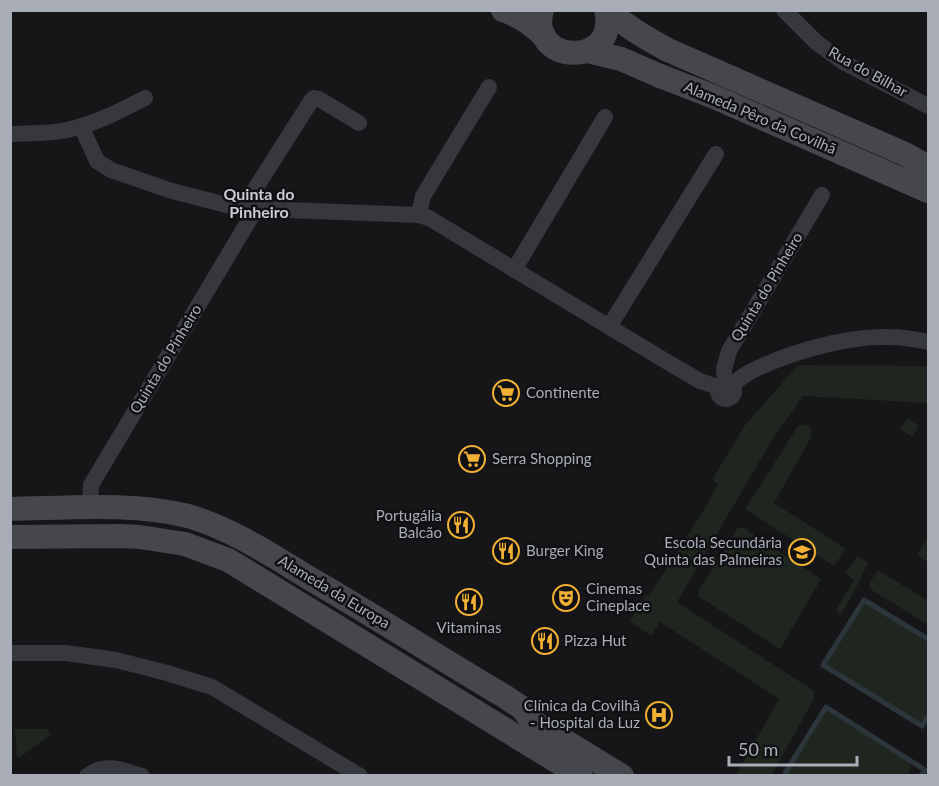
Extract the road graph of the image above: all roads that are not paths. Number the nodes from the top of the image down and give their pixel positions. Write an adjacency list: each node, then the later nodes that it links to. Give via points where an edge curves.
1 (503, 10): 5 (main road, Alameda Pêro da Covilhã)
2 (542, 10): 5 (main road)
3 (606, 10): 6 (main road, Alameda Pêro da Covilhã, via 605,33); 15 (main road, Alameda Pêro da Covilhã, via 642,37 668,50)
4 (784, 10): 9 (street, Rua do Bilhar, via 843,62)
5 (544, 36): 6 (main road, Alameda Pêro da Covilhã, via 558,51)
6 (588, 51): 16 (main road, Alameda Pêro da Covilhã, via 621,59 712,96)
7 (489, 87): 19 (street, via 423,196)
8 (145, 98): 12 (street)
9 (928, 106)
10 (605, 117): 20 (street)
11 (359, 123): 18 (street, Quinta do Pinheiro, via 319,99 311,100 255,189)
12 (81, 126): 13 (street); 18 (street, via 97,161 111,170)
13 (10, 134)
14 (716, 154): 21 (street)
15 (928, 167)
16 (928, 191)
17 (822, 195): 23 (street, Quinta do Pinheiro, via 729,351)
18 (255, 212): 19 (street, via 265,208); 24 (street, Quinta do Pinheiro, via 91,485)
19 (419, 215): 20 (street, via 441,224)
20 (514, 270): 21 (street)
21 (609, 327): 23 (street, via 700,381)
22 (928, 342): 23 (street, via 886,337 829,344 801,351)
23 (725, 385)
24 (90, 507): 25 (main road, Alameda da Europa); 32 (main road, Alameda da Europa, via 186,516 241,537 504,696 522,708 532,721)
25 (10, 509)
26 (10, 537): 31 (main road, Alameda da Europa, via 140,537 185,544 228,560)
27 (10, 653): 30 (street, via 66,653 116,660 212,687)
28 (87, 776): 29 (street, via 103,767)
29 (142, 776)
30 (360, 776)
31 (581, 776)
32 (622, 776)

